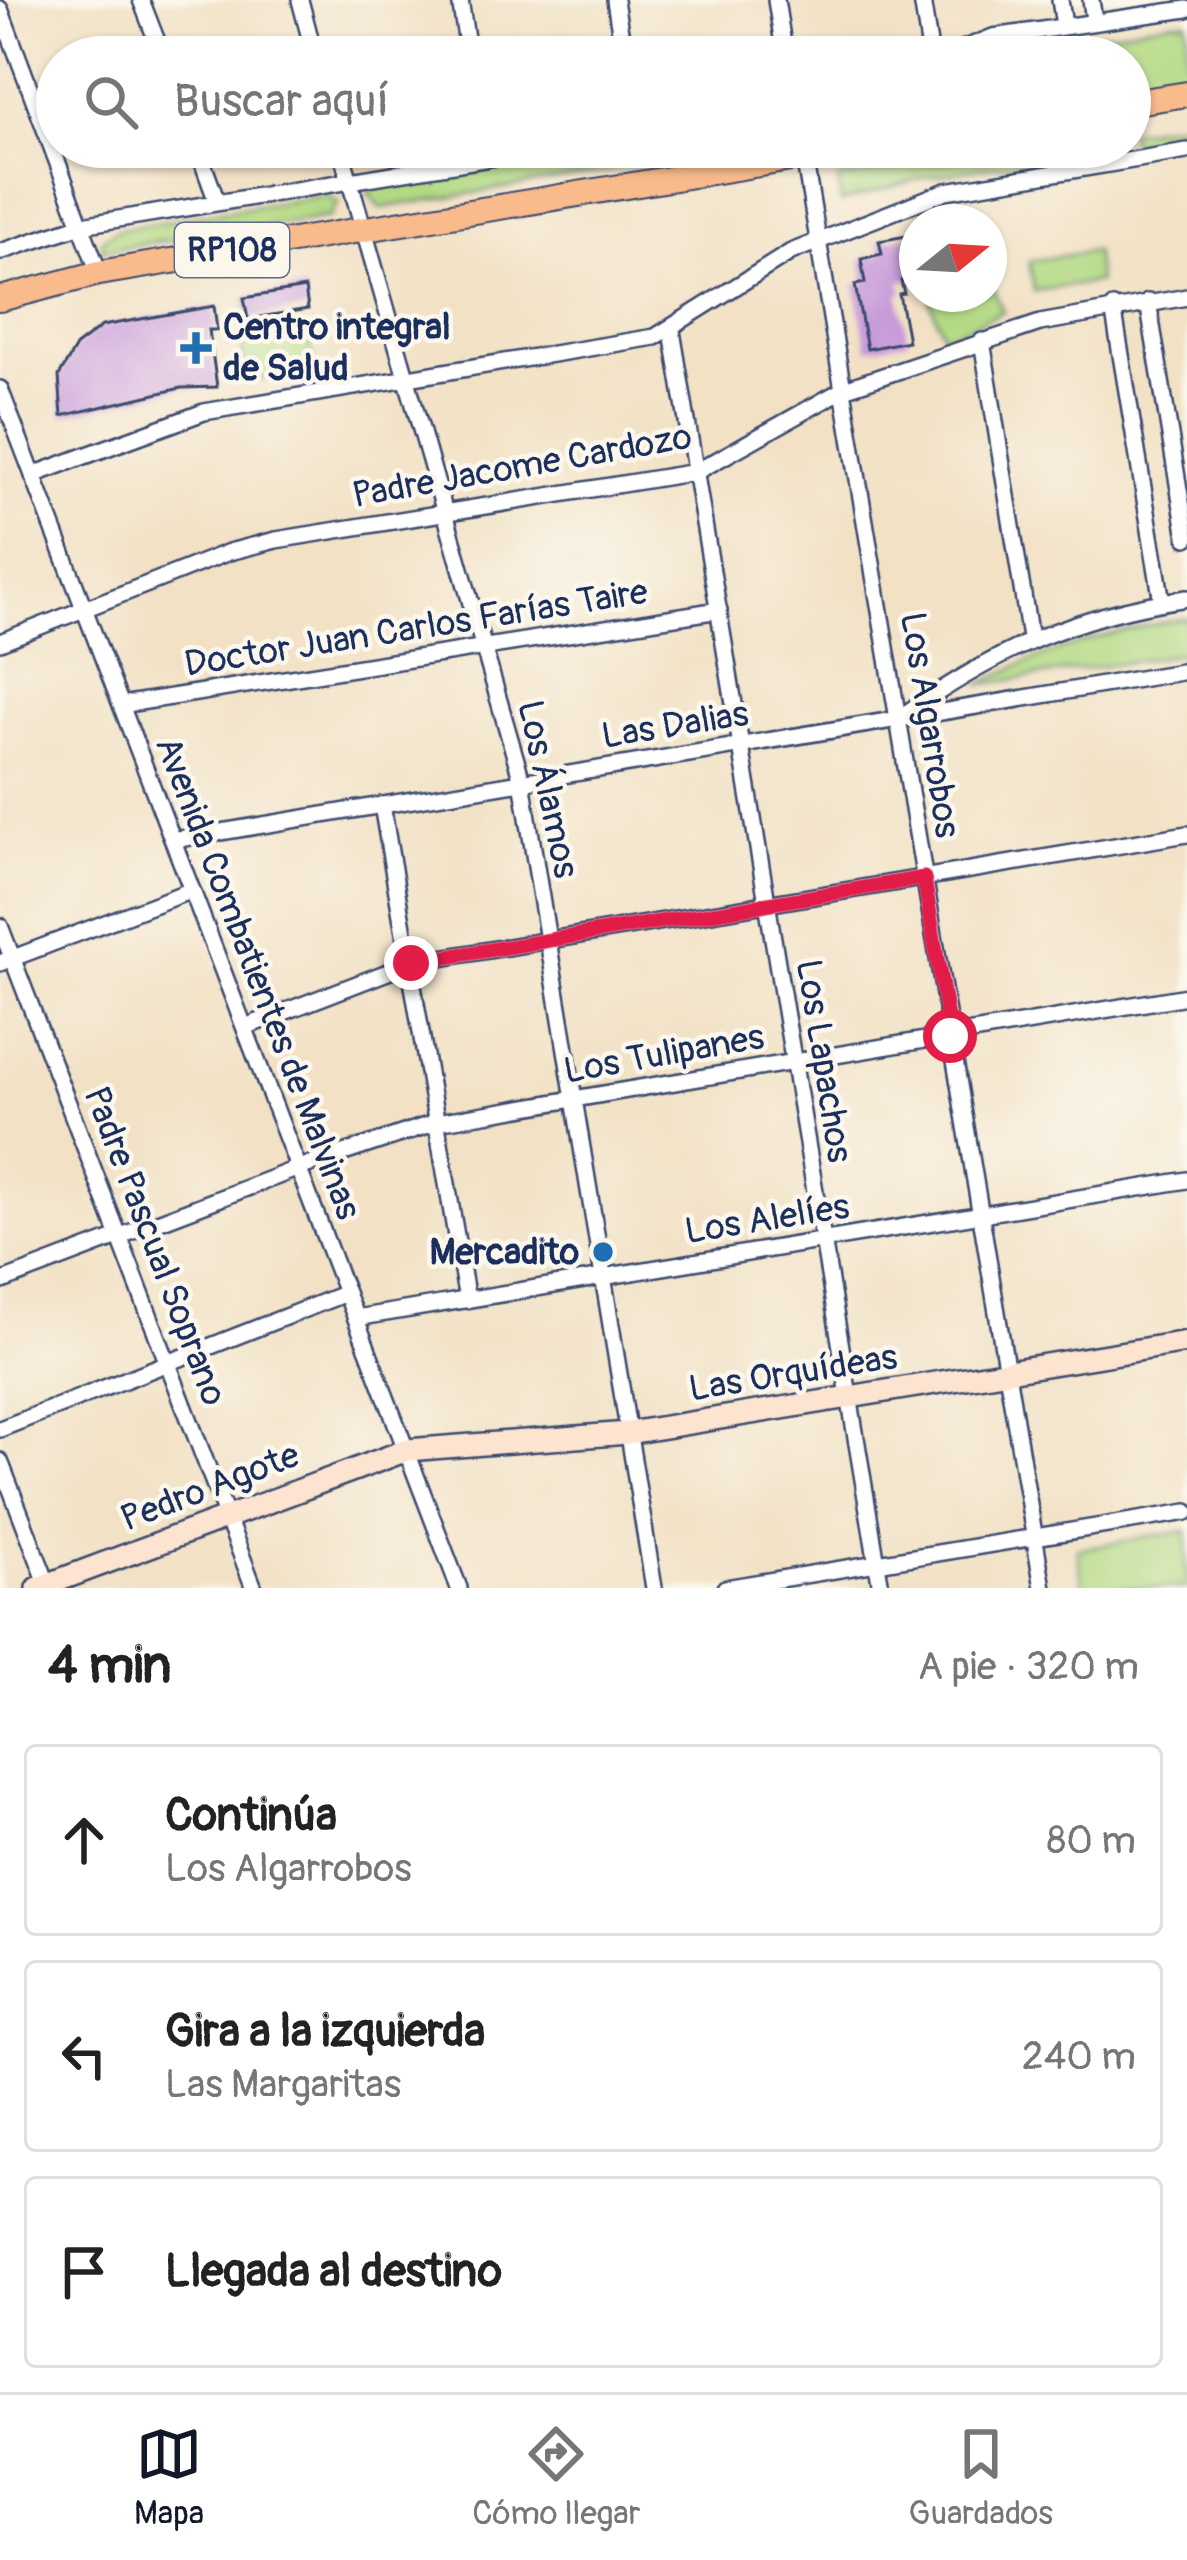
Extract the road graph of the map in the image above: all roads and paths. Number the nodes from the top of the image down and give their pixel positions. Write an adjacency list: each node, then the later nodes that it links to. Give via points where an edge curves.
1 (141, 0): 13 (street)
2 (300, 0): 14 (street)
3 (460, 0): 15 (street)
4 (615, 0): 16 (street)
5 (776, 0): 17 (street)
6 (922, 0): 18 (street)
7 (1060, 0): 12 (street)
8 (1091, 0): 11 (street)
9 (0, 9): 22 (street)
10 (1187, 9): 11 (street)
11 (1094, 20): 12 (street)
12 (1064, 25): 19 (street)
13 (155, 36)
14 (309, 36)
15 (466, 36)
16 (621, 36)
17 (781, 36)
18 (928, 36)
19 (999, 36)
20 (1187, 94): 21 (main road)
21 (1151, 100)
22 (36, 104)
23 (1187, 151): 24 (street)
24 (1151, 157)
25 (60, 168): 34 (street)
26 (205, 168): 33 (street)
27 (346, 168): 32 (street, Los Álamos)
28 (412, 168): 32 (street)
29 (712, 168): 35 (main road, RP108)
30 (807, 168): 36 (street, Los Algarrobos)
31 (1080, 168): 36 (street, via 966,186)
32 (349, 181): 33 (street); 35 (street, Los Álamos)
33 (217, 202): 34 (street)
34 (82, 225): 37 (street); 38 (street)
35 (365, 228): 38 (main road, RP108); 45 (street, Los Álamos)
36 (820, 239): 43 (street); 47 (street, Los Algarrobos)
37 (0, 252)
38 (99, 273): 40 (main road, RP108)
39 (1187, 297): 41 (street, Padre Jacome Cardozo)
40 (0, 299)
41 (1148, 302): 42 (street, Padre Jacome Cardozo); 51 (street)
42 (1113, 307): 44 (street, Padre Jacome Cardozo); 53 (street)
43 (672, 331): 45 (street); 48 (street, Los Lapachos)
44 (982, 341): 47 (street, Padre Jacome Cardozo); 56 (street)
45 (408, 378): 49 (street, via 204,412); 50 (street, Los Álamos)
46 (0, 389): 49 (street, Avenida Combatientes de Malvinas)
47 (844, 389): 48 (street, Padre Jacome Cardozo); 61 (street, Los Algarrobos)
48 (696, 472): 50 (street, Padre Jacome Cardozo); 55 (street, Los Lapachos)
49 (33, 475): 54 (street, Avenida Combatientes de Malvinas)
50 (446, 513): 54 (street, Padre Jacome Cardozo, via 261,544); 58 (street, Los Álamos)
51 (1187, 538)
52 (1187, 598): 53 (street)
53 (1162, 602): 56 (street)
54 (84, 609): 57 (street, Padre Jacome Cardozo); 60 (street, Avenida Combatientes de Malvinas)
55 (719, 610): 58 (street, Doctor Juan Carlos Farías Taire); 62 (street, Los Lapachos)
56 (1030, 638): 61 (street)
57 (0, 642)
58 (483, 647): 60 (street, Doctor Juan Carlos Farías Taire); 63 (street, Los Álamos)
59 (1187, 670): 61 (street, Las Dalias)
60 (121, 706): 66 (street, Avenida Combatientes de Malvinas)
61 (898, 718): 62 (street, Las Dalias); 67 (street, Los Algarrobos)
62 (742, 745): 63 (street, Las Dalias); 69 (street, Los Lapachos)
63 (522, 781): 64 (street, Las Dalias); 71 (street, Los Álamos)
64 (382, 805): 66 (street, Las Dalias); 73 (street)
65 (1187, 834): 67 (street)
66 (173, 840): 68 (street, Avenida Combatientes de Malvinas)
67 (924, 878): 69 (street); 76 (street, Los Algarrobos)
68 (192, 890): 72 (street); 75 (street, Avenida Combatientes de Malvinas)
69 (768, 903): 71 (street); 77 (street, Los Lapachos)
70 (0, 926): 72 (street, Padre Pascual Soprano)
71 (548, 940): 73 (street); 78 (street, Los Álamos)
72 (6, 961): 83 (street, Padre Pascual Soprano)
73 (411, 963): 75 (street); 79 (street)
74 (1187, 996): 76 (street, Los Tulipanes)
75 (244, 1027): 80 (street, Avenida Combatientes de Malvinas)
76 (950, 1036): 77 (street, Los Tulipanes); 82 (street, Los Algarrobos)
77 (794, 1062): 78 (street, Los Tulipanes); 84 (street, Los Lapachos)
78 (574, 1099): 79 (street, Los Tulipanes); 85 (street, Los Álamos)
79 (437, 1123): 80 (street, Los Tulipanes); 88 (street)
80 (299, 1168): 83 (street, Los Tulipanes); 87 (street, Avenida Combatientes de Malvinas)
81 (1187, 1180): 82 (street, Los Alelíes)
82 (980, 1214): 84 (street, Los Alelíes); 92 (street, Los Algarrobos)
83 (119, 1237): 86 (street, Los Tulipanes); 91 (street, Padre Pascual Soprano)
84 (824, 1240): 85 (street, Los Alelíes); 93 (street, Los Lapachos)
85 (603, 1277): 88 (street, Los Alelíes); 95 (street, Los Álamos)
86 (0, 1282)
87 (346, 1293): 89 (street, Avenida Combatientes de Malvinas); 91 (street)
88 (466, 1300): 89 (street, Los Alelíes)
89 (356, 1318): 96 (street, Avenida Combatientes de Malvinas)
90 (1187, 1342): 92 (street, Las Orquídeas)
91 (168, 1364): 94 (street); 99 (street, Padre Pascual Soprano)
92 (1006, 1372): 93 (street, Las Orquídeas); 100 (street, Los Algarrobos)
93 (849, 1397): 95 (street, Las Orquídeas); 101 (street, Los Lapachos)
94 (0, 1429)
95 (628, 1433): 96 (street, Las Orquídeas); 105 (street, Los Álamos)
96 (406, 1450): 99 (street, Pedro Agote); 104 (street, Avenida Combatientes de Malvinas)
97 (0, 1461): 102 (street)
98 (1187, 1513): 100 (street)
99 (226, 1516): 102 (street, Pedro Agote); 103 (street, Padre Pascual Soprano)
100 (1034, 1538): 101 (street); 108 (street, Los Algarrobos)
101 (877, 1563): 106 (street); 107 (street, Los Lapachos)
102 (45, 1587)
103 (254, 1588)
104 (459, 1588)
105 (654, 1588)
106 (725, 1588)
107 (881, 1588)
108 (1043, 1588)

